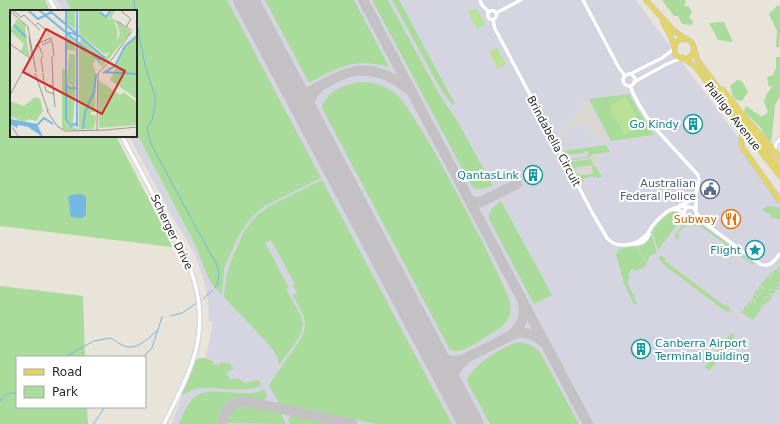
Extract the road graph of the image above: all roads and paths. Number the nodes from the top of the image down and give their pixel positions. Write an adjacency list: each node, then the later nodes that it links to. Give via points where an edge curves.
1 (50, 0): 6 (street)
2 (480, 0): 7 (street)
3 (521, 0): 8 (street)
4 (583, 0): 16 (street)
5 (646, 0): 9 (main road)
6 (55, 10)
7 (489, 12): 8 (street); 10 (street, via 488,17)
8 (496, 13): 10 (street)
9 (659, 15): 11 (main road); 12 (main road)
10 (493, 20): 30 (street, Brindabella Circuit, via 495,29 610,242 618,245 643,242 654,224)
11 (686, 39): 12 (main road, via 679,41); 13 (main road, via 691,41)
12 (675, 48): 14 (main road, via 676,54); 15 (street, via 662,58)
13 (694, 48): 14 (main road, via 693,54); 17 (main road, Pialligo Avenue, via 700,63)
14 (682, 58): 18 (street); 20 (main road, Pialligo Avenue, via 697,69)
15 (630, 74): 16 (street); 18 (street)
16 (624, 76): 19 (street, via 624,83)
17 (713, 81): 23 (main road); 25 (main road, Pialligo Avenue)
18 (634, 82): 19 (street)
19 (630, 86): 27 (street, via 650,123 697,173)
20 (742, 127): 26 (main road, Pialligo Avenue); 28 (main road, via 742,146)
21 (123, 137): 36 (street, Scherger Drive, via 181,248 191,270 199,299 199,327 195,354)
22 (780, 139): 23 (street)
23 (774, 151): 24 (main road)
24 (780, 157)
25 (780, 168)
26 (780, 176)
27 (697, 192): 29 (street, via 693,204); 30 (street, via 686,204); 31 (street)
28 (780, 201)
29 (688, 207): 30 (street); 31 (street); 32 (street)
30 (670, 210): 32 (street)
31 (696, 212): 33 (street); 34 (street)
32 (684, 214): 33 (street, via 686,218)
33 (691, 219): 34 (street)
34 (703, 222): 35 (street, via 764,266 769,265)
35 (780, 254)
36 (164, 424)

